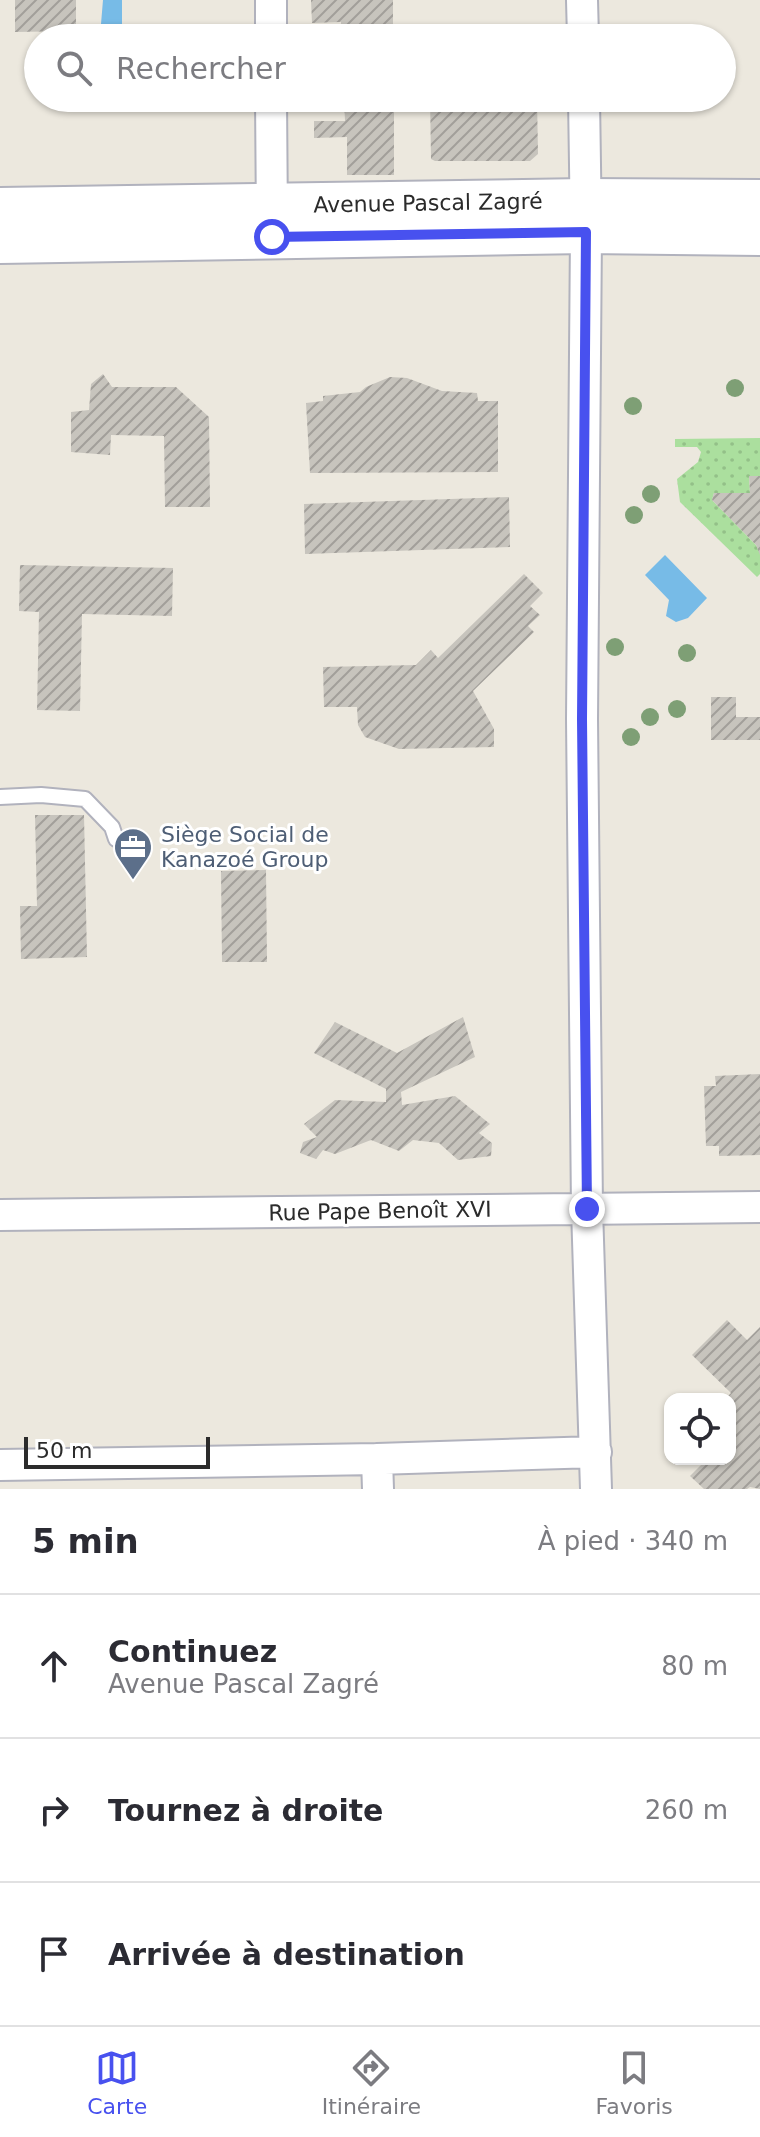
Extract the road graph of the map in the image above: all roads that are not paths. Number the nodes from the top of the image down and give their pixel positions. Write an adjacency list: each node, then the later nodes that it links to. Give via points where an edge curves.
1 (271, 0): 3 (street)
2 (582, 0): 4 (street)
3 (271, 24)
4 (583, 24)
5 (271, 112): 10 (street)
6 (584, 112): 9 (street)
7 (760, 201): 9 (main road, Avenue Pascal Zagré)
8 (0, 209): 10 (main road, Avenue Pascal Zagré)
9 (586, 216): 10 (main road, Avenue Pascal Zagré); 11 (main road, Avenue Pascal Zagré); 16 (street, via 582,719)
10 (272, 221): 12 (main road, Avenue Pascal Zagré)
11 (760, 234)
12 (0, 242)
13 (0, 797): 14 (lane, via 85,799 112,827)
14 (116, 839)
15 (760, 1207): 16 (street, Rue Pape Benoît XVI)
16 (587, 1209): 17 (street, Rue Pape Benoît XVI); 18 (street)
17 (0, 1215)
18 (596, 1452): 20 (street); 22 (street)
19 (0, 1465): 21 (street)
20 (378, 1474): 21 (street)
21 (181, 1476)
22 (596, 1489)

